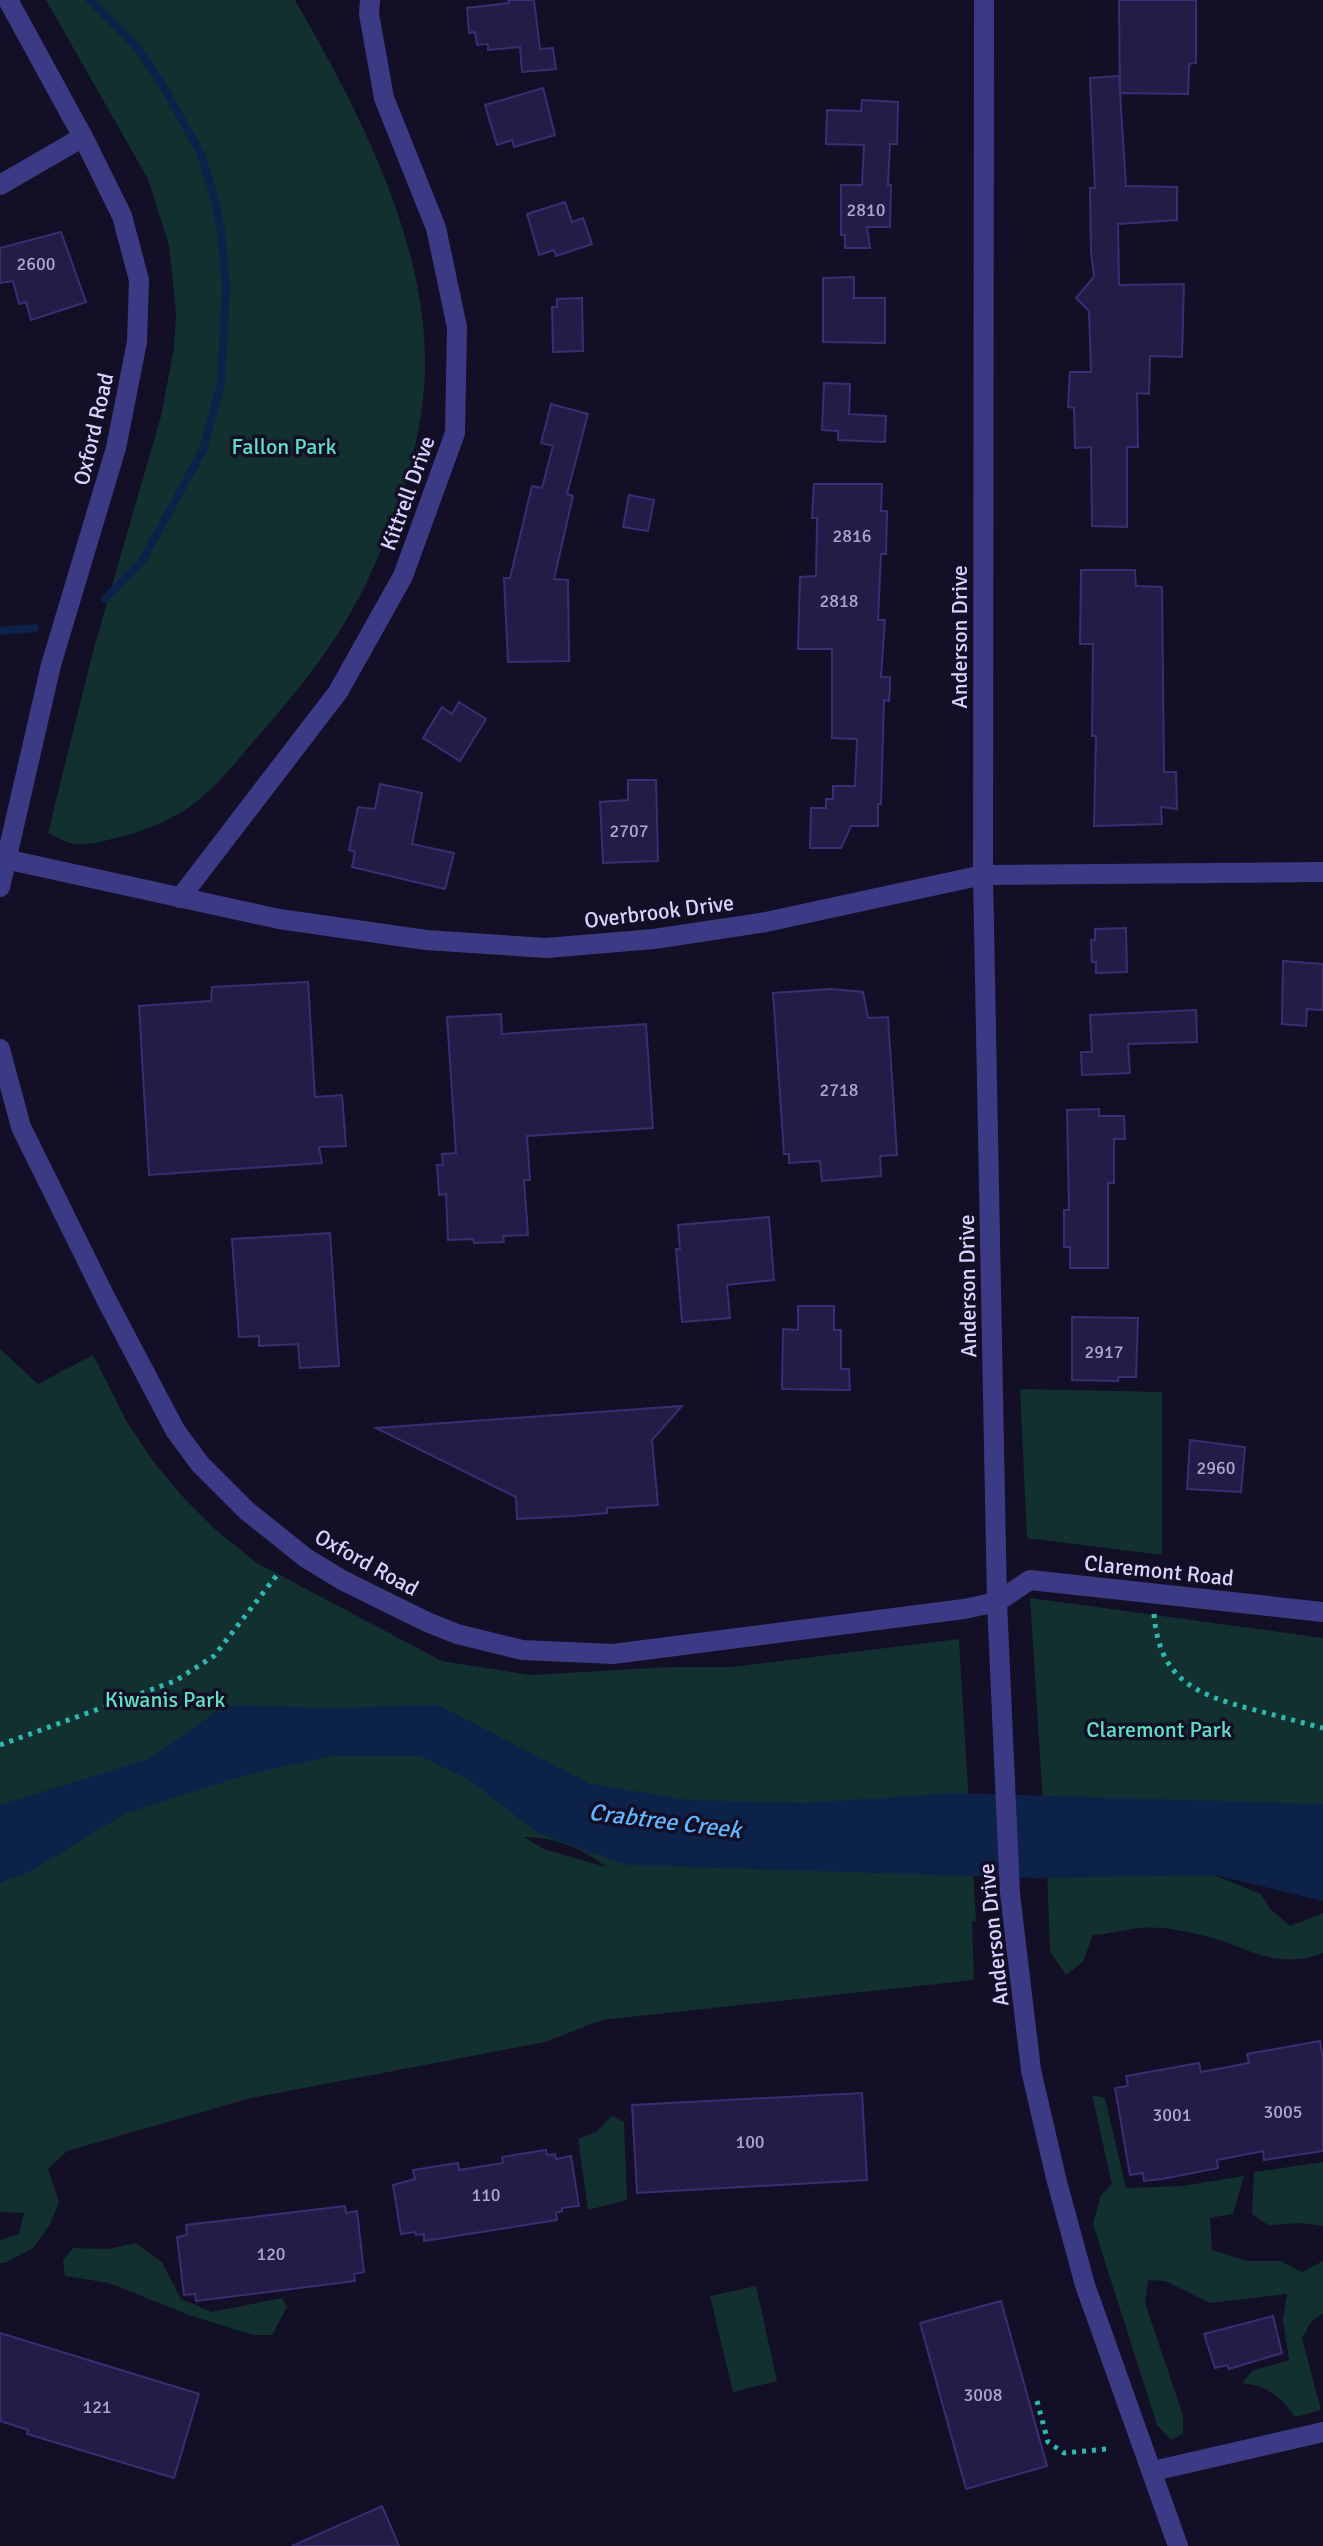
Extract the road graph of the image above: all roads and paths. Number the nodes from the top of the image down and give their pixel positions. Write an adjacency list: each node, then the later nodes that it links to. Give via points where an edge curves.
1 (8, 0): 4 (street, Oxford Road)
2 (370, 0): 10 (street, Kittrell Drive, via 384,98 436,228 457,327 455,433 403,576 338,692)
3 (984, 0): 8 (street, Anderson Drive)
4 (83, 137): 5 (street); 6 (street, Oxford Road, via 122,216 139,280 137,342 116,448 51,665)
5 (0, 185)
6 (5, 859): 9 (street, Oxford Road); 10 (street, Overbrook Drive)
7 (1323, 872): 8 (street, Overbrook Drive)
8 (983, 875): 10 (street, Overbrook Drive, via 766,922 546,948 426,940 279,919); 14 (street, Anderson Drive)
9 (0, 887)
10 (180, 898)
11 (0, 1049): 14 (street, Oxford Road, via 21,1127 175,1430 247,1511 342,1580 457,1634 522,1650 613,1654)
12 (277, 1575): 17 (path, via 214,1656 175,1681)
13 (1156, 1593): 14 (street, Claremont Road, via 1030,1580); 15 (street, Claremont Road); 16 (path, via 1155,1637 1180,1679 1221,1701)
14 (997, 1602): 21 (street, Anderson Drive, via 1010,1894 1031,2070 1085,2285)
15 (1323, 1612)
16 (1323, 1728)
17 (0, 1745)
18 (1037, 2401): 20 (path, via 1048,2442 1064,2453)
19 (1323, 2432): 21 (street)
20 (1107, 2449)
21 (1153, 2471): 22 (street, Anderson Drive)
22 (1178, 2546)

